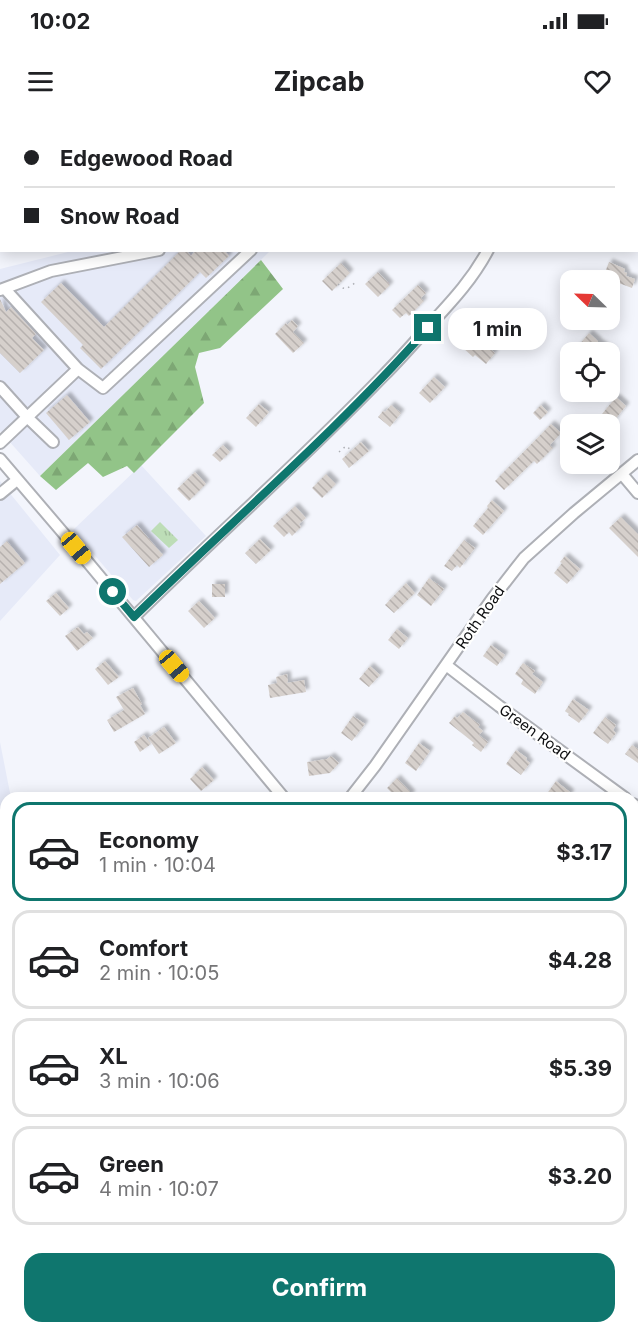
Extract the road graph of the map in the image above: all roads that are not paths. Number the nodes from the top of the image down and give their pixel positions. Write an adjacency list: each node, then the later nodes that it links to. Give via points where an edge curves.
1 (149, 252): 4 (street, via 51,271)
2 (248, 252): 5 (street, via 103,388)
3 (487, 252): 16 (street, via 478,270 400,359)
4 (2, 290): 5 (street)
5 (78, 369): 7 (street)
6 (0, 387): 7 (street)
7 (27, 417): 8 (street); 9 (street)
8 (53, 442)
9 (0, 443)
10 (638, 460): 12 (street, Roth Road)
11 (2, 466): 13 (street)
12 (622, 474): 14 (street); 17 (street, Roth Road, via 524,558)
13 (17, 480): 15 (street); 16 (street)
14 (638, 493)
15 (0, 494)
16 (134, 617): 18 (street)
17 (446, 664): 19 (street, Roth Road); 20 (street, Green Road)
18 (279, 792)
19 (355, 792)
20 (617, 792)

